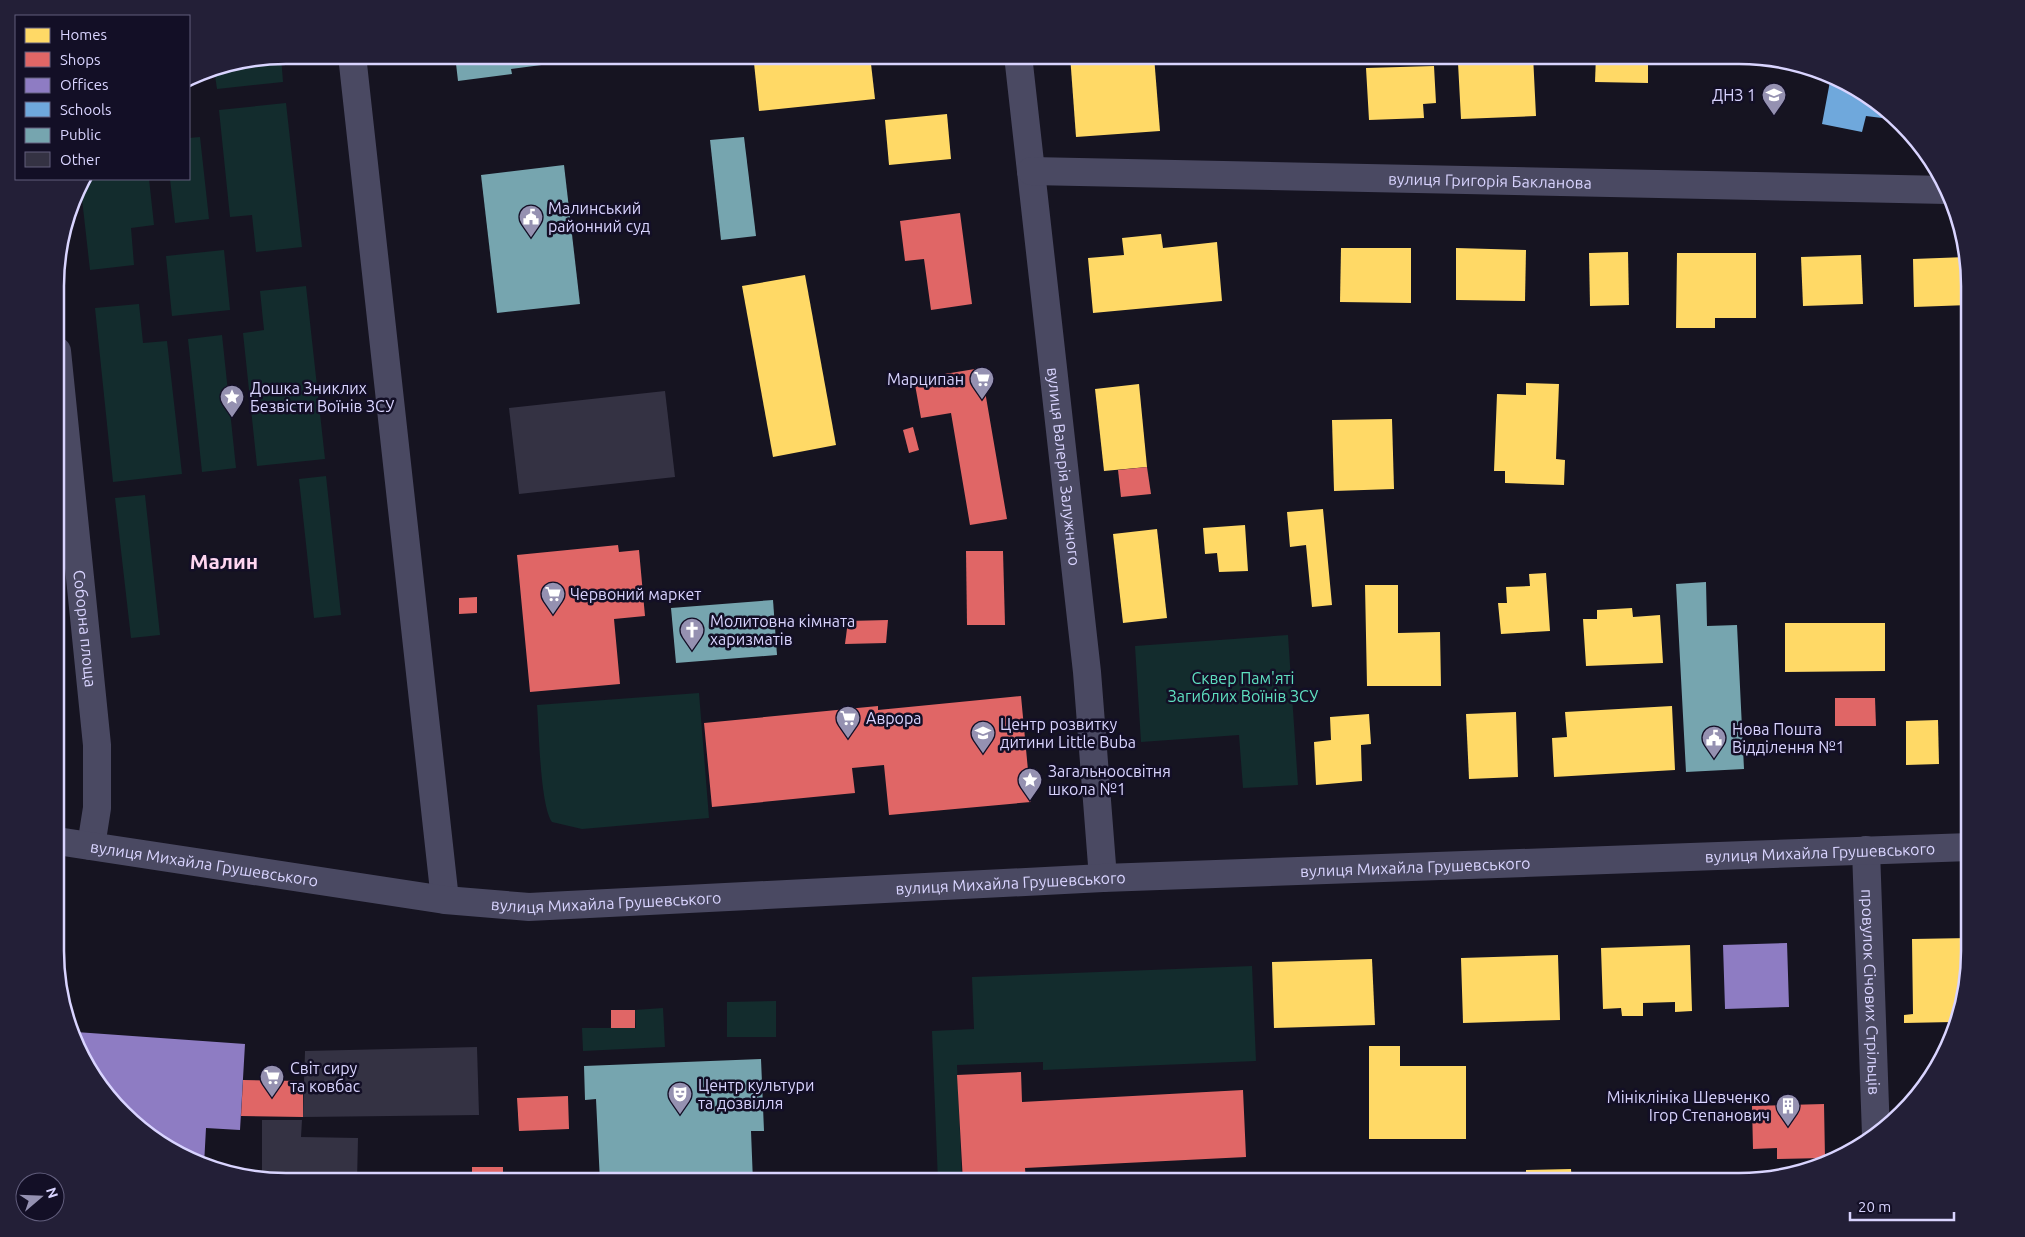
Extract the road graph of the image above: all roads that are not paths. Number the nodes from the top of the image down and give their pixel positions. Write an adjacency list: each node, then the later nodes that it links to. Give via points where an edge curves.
1 (353, 64): 11 (street)
2 (1019, 64): 3 (street, вулиця Валерія Залужного)
3 (1031, 171): 4 (street, вулиця Григорія Бакланова); 10 (street, вулиця Валерія Залужного, via 1087,672)
4 (1939, 190)
5 (64, 418): 7 (street, Соборна площа, via 98,745 97,808)
6 (64, 841): 7 (street, вулиця Михайла Грушевського)
7 (91, 846): 11 (street, вулиця Михайла Грушевського)
8 (1961, 847): 9 (street, вулиця Михайла Грушевського)
9 (1866, 850): 10 (street, вулиця Михайла Грушевського); 12 (street, провулок Січових Стрільців)
10 (1103, 878): 11 (street, вулиця Михайла Грушевського, via 529,907)
11 (445, 900)
12 (1876, 1126)

